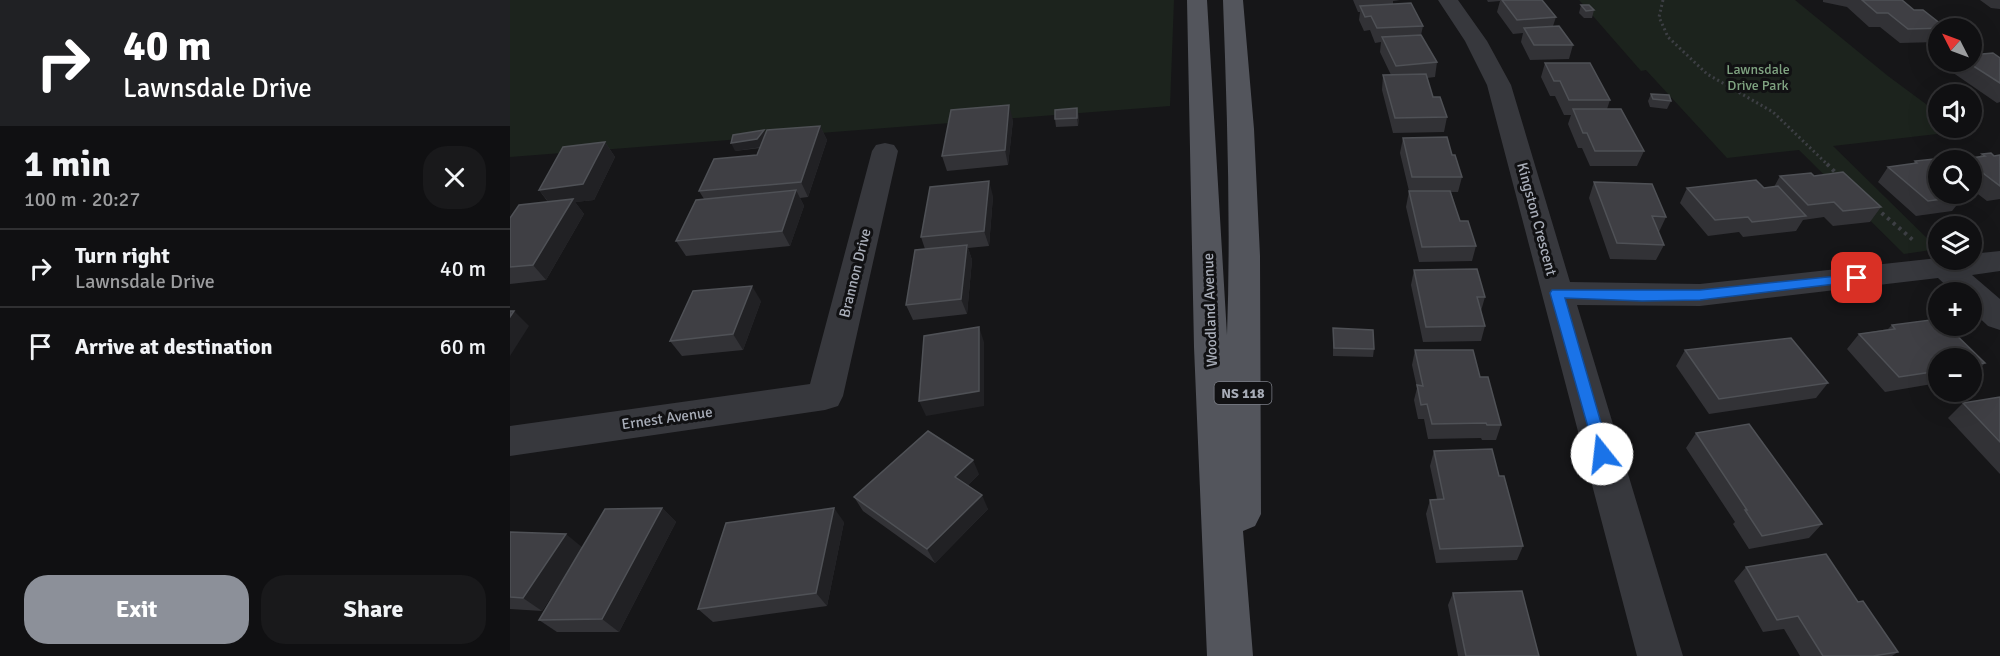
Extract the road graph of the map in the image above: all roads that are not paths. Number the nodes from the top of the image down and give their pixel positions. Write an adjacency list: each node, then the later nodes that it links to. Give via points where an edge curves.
1 (1197, 0): 13 (main road, Woodland Avenue / NS 118, via 1211,347)
2 (1233, 0): 14 (main road, Woodland Avenue / NS 118, via 1245,256)
3 (1448, 0): 9 (street, Kingston Crescent, via 1499,85)
4 (885, 151): 11 (street, Brannon Drive)
5 (2000, 261): 6 (street)
6 (1982, 263)
7 (1928, 270): 9 (street, via 1700,295)
8 (1948, 270): 10 (street)
9 (1557, 293): 15 (street, Kingston Crescent)
10 (2000, 318)
11 (825, 396): 12 (street, Ernest Avenue)
12 (510, 441)
13 (1230, 656)
14 (1239, 656)
15 (1660, 656)

